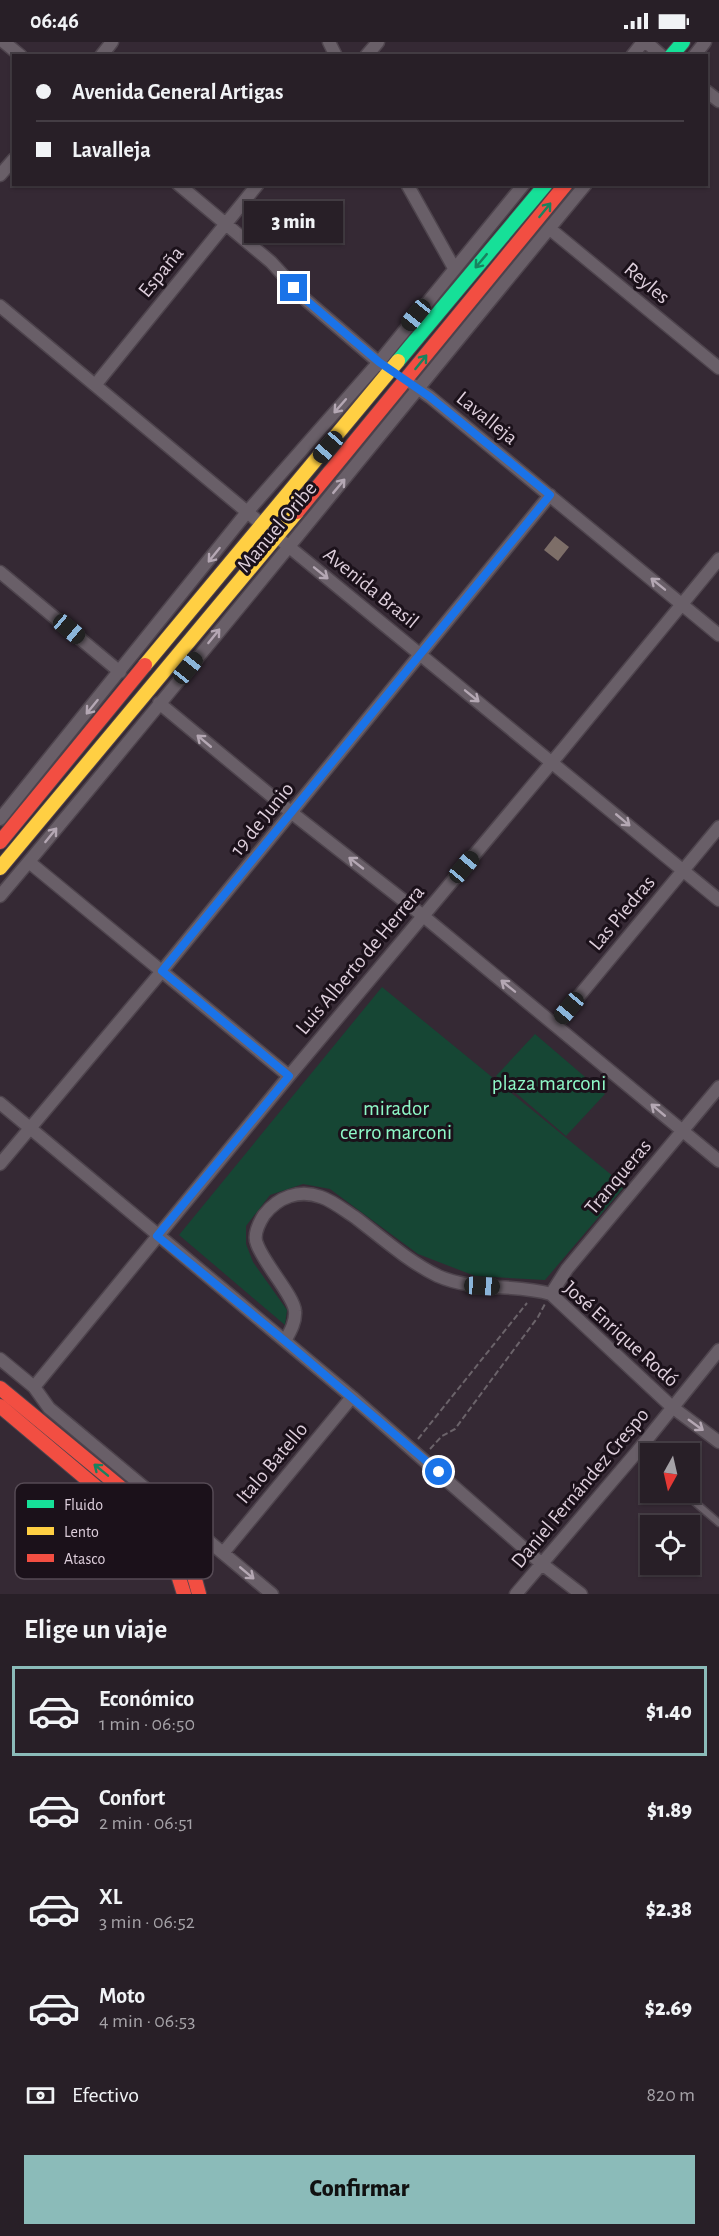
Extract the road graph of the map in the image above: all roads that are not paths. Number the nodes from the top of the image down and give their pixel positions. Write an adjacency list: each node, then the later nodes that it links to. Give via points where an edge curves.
1 (4, 42): 8 (street)
2 (112, 42): 9 (street)
3 (378, 42): 10 (street)
4 (644, 42): 7 (street); 11 (street)
5 (683, 42): 7 (highway)
6 (705, 42): 12 (street)
7 (662, 52)
8 (19, 54)
9 (102, 54)
10 (368, 54)
11 (634, 54)
12 (696, 54)
13 (12, 161): 14 (street)
14 (0, 175)
15 (180, 186): 22 (street, Lavalleja)
16 (256, 186): 22 (street, España)
17 (408, 186): 24 (street)
18 (522, 186): 24 (street)
19 (544, 186): 26 (highway, Manuel Oribe, one-way to 26)
20 (564, 186): 28 (highway, Manuel Oribe, one-way to 20)
21 (584, 186): 23 (street, Manuel Oribe)
22 (225, 224): 26 (street, Lavalleja); 29 (street, España)
23 (550, 229): 27 (street, Reyles); 30 (street, Manuel Oribe)
24 (454, 268): 26 (street)
25 (0, 306): 29 (street, Avenida Brasil)
26 (384, 366): 28 (street, Lavalleja); 31 (highway, Manuel Oribe); 34 (street, one-way to 34)
27 (719, 368)
28 (406, 381): 30 (street, Lavalleja); 32 (highway, Manuel Oribe)
29 (96, 384): 34 (street, Avenida Brasil)
30 (419, 390): 33 (street, Lavalleja); 37 (street, Manuel Oribe, one-way to 30)
31 (341, 431): 32 (street); 35 (highway, Manuel Oribe)
32 (354, 443): 36 (highway, Manuel Oribe)
33 (550, 495): 40 (street, Lavalleja, one-way to 33); 42 (street, 19 de Junio)
34 (248, 511): 35 (street, Avenida Brasil); 43 (street, one-way to 43)
35 (262, 522): 36 (street, Avenida Brasil); 49 (highway, Manuel Oribe)
36 (276, 535): 37 (street, Avenida Brasil); 51 (highway, Manuel Oribe)
37 (288, 546): 42 (street, Avenida Brasil, one-way to 42); 44 (street, Manuel Oribe, one-way to 37)
38 (719, 559): 40 (street, Luis Alberto de Herrera)
39 (0, 572): 43 (street)
40 (682, 603): 41 (street, Lavalleja); 45 (street, Luis Alberto de Herrera)
41 (719, 634)
42 (422, 655): 45 (street, Avenida Brasil, one-way to 45); 46 (street, 19 de Junio)
43 (120, 672): 47 (street, one-way to 47)
44 (159, 703): 46 (street, one-way to 44); 50 (street, Manuel Oribe, one-way to 44)
45 (553, 762): 52 (street, Avenida Brasil, one-way to 52); 55 (street, Luis Alberto de Herrera)
46 (292, 813): 55 (street, one-way to 46); 56 (street, 19 de Junio)
47 (0, 819)
48 (719, 827): 52 (street, Las Piedras)
49 (0, 842)
50 (29, 862): 53 (street, Manuel Oribe); 56 (street)
51 (0, 868)
52 (684, 870): 54 (street, Avenida Brasil); 57 (street, Las Piedras)
53 (0, 896)
54 (719, 900)
55 (422, 915): 57 (street, one-way to 55); 58 (street, Luis Alberto de Herrera)
56 (162, 971): 58 (street); 61 (street, 19 de Junio)
57 (555, 1025): 62 (street, one-way to 57)
58 (289, 1076): 65 (street, Luis Alberto de Herrera)
59 (719, 1087): 62 (street, Tranqueras)
60 (0, 1103): 61 (street)
61 (30, 1128): 64 (street, 19 de Junio); 65 (street)
62 (682, 1130): 63 (street); 66 (street, Tranqueras, via 567,1269)
63 (719, 1161)
64 (0, 1164)
65 (157, 1236): 67 (street); 70 (street, Luis Alberto de Herrera)
66 (551, 1294): 67 (street, José Enrique Rodó, via 460,1283 439,1276 323,1197 292,1195 277,1201 266,1212 256,1234 265,1262 295,1310 295,1321); 74 (street, José Enrique Rodó)
67 (285, 1341): 72 (street)
68 (719, 1350): 74 (street, Daniel Fernández Crespo)
69 (0, 1359): 70 (street)
70 (34, 1387): 80 (street, via 49,1408)
71 (0, 1388): 79 (highway, one-way to 71)
72 (352, 1397): 84 (street, Italo Batello); 85 (street)
73 (0, 1406): 78 (highway)
74 (672, 1407): 75 (street, José Enrique Rodó, one-way to 75); 76 (street, Daniel Fernández Crespo)
75 (719, 1442)
76 (636, 1454): 77 (lane); 85 (street, Daniel Fernández Crespo)
77 (640, 1457)
78 (91, 1483)
79 (117, 1483)
80 (139, 1483)
81 (695, 1503): 82 (lane)
82 (719, 1523)
83 (213, 1545): 84 (street)
84 (223, 1553): 90 (street, one-way to 90)
85 (542, 1564): 91 (street, Daniel Fernández Crespo); 92 (street)
86 (179, 1579): 88 (highway)
87 (197, 1579): 89 (highway, one-way to 87)
88 (184, 1594)
89 (200, 1594)
90 (272, 1594)
91 (516, 1594)
92 (581, 1594)

